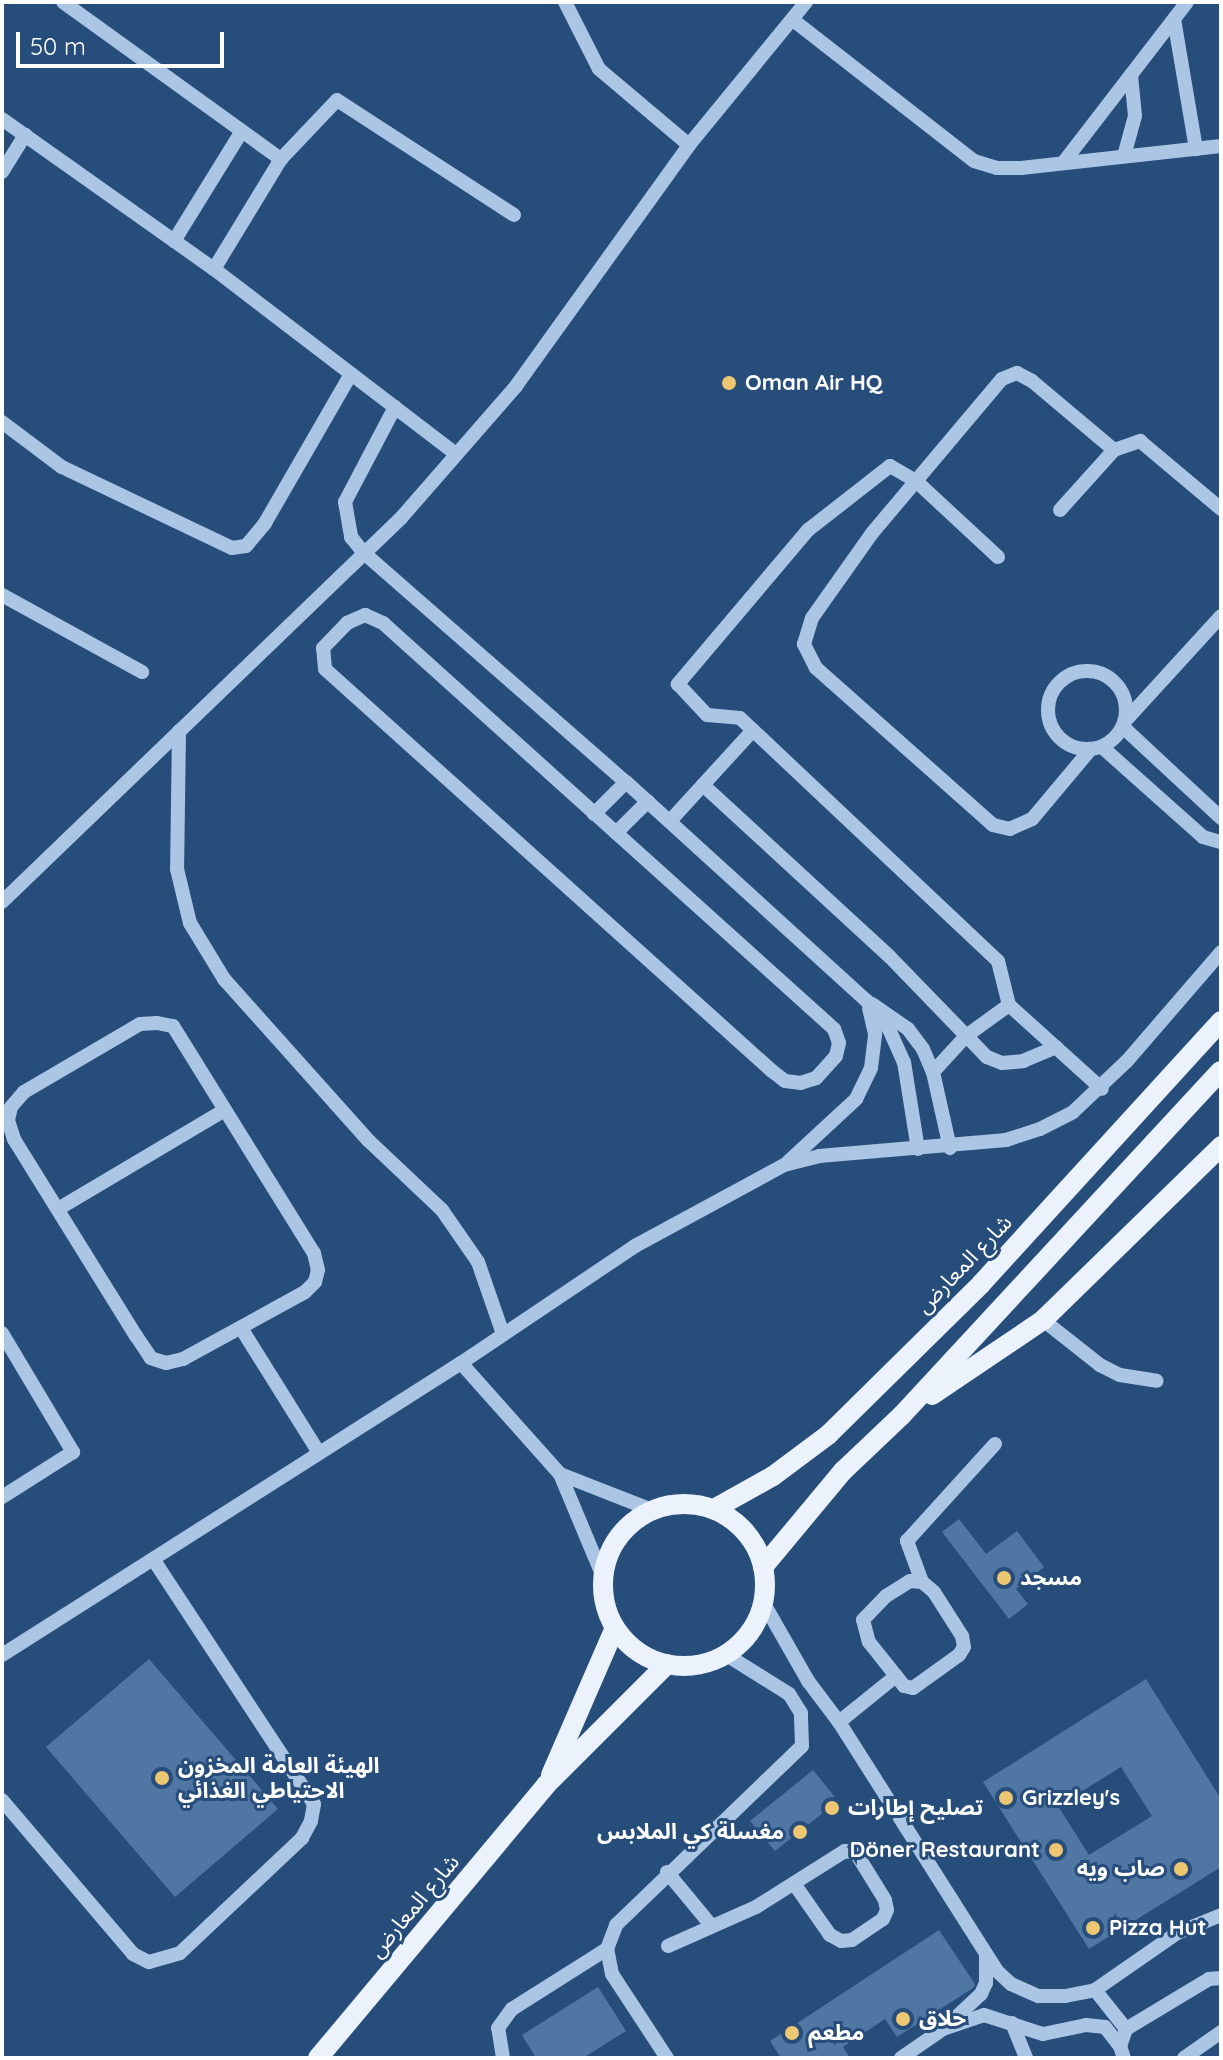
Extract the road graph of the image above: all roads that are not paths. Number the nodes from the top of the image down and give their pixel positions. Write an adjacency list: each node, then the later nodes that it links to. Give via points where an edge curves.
1 (63, 2): 9 (street)
2 (565, 2): 11 (street, via 599,69)
3 (806, 2): 6 (street)
4 (1187, 2): 5 (street)
5 (1174, 19): 7 (street); 13 (street)
6 (793, 20): 11 (street); 16 (street, via 974,161 997,168)
7 (1131, 75): 14 (street, via 1135,116); 16 (street)
8 (2, 119): 10 (street)
9 (242, 131): 15 (street); 19 (street)
10 (25, 135): 17 (street); 19 (street)
11 (689, 145): 25 (street, via 516,386)
12 (1221, 146): 13 (street)
13 (1196, 149): 14 (street)
14 (1124, 156): 16 (street)
15 (281, 159): 18 (street, via 337,100); 20 (street)
16 (1063, 163)
17 (2, 172)
18 (514, 215)
19 (174, 241): 20 (street)
20 (214, 269): 21 (street)
21 (351, 374): 22 (street); 23 (street, via 265,523 246,546 232,548 62,467)
22 (395, 407): 25 (street); 29 (street, via 345,502 351,537)
23 (2, 422)
24 (1114, 450): 26 (street, via 1017,373 1002,379); 27 (street, via 1140,441); 28 (street)
25 (456, 454): 29 (street)
26 (916, 481): 30 (street); 35 (street, via 890,466 808,530 678,684 707,715 740,718); 37 (street, via 812,618 804,644 816,668 993,825 1010,829 1032,819)
27 (1221, 509)
28 (1060, 510)
29 (364, 553): 36 (street); 38 (street)
30 (998, 557)
31 (2, 595): 33 (street)
32 (1221, 616): 34 (street)
33 (142, 672)
34 (1124, 724): 37 (street); 37 (street, via 1123,694 1105,675 1079,672 1057,685 1050,696 1049,722 1064,743); 42 (street)
35 (753, 730): 39 (street); 49 (street, via 998,961)
36 (179, 731): 46 (street); 65 (street, via 177,869 190,923 224,979 369,1141 442,1210 478,1262)
37 (1096, 748): 45 (street, via 1203,837)
38 (626, 782): 40 (street); 41 (street)
39 (703, 785): 43 (street); 51 (street, via 889,956)
40 (648, 801): 43 (street); 44 (street)
41 (594, 814): 44 (street); 44 (street, via 375,617 355,617 323,648 321,658 332,676 772,1071 785,1081 816,1078 836,1056 834,1029)
42 (1221, 818)
43 (670, 821): 48 (street)
44 (616, 833)
45 (1221, 842)
46 (2, 902)
47 (1221, 952): 55 (street)
48 (867, 1001): 54 (street, via 908,1029); 59 (street, via 889,1029 904,1062); 60 (street, via 875,1034 871,1068 856,1099)
49 (1009, 1005): 51 (street); 52 (street)
50 (1221, 1021): 73 (main road, شارع المعارض, via 981,1284 828,1435 773,1476)
51 (966, 1036): 52 (street, via 987,1057 1002,1063 1023,1061); 54 (street)
52 (1056, 1047): 55 (street)
53 (1221, 1071): 68 (main road)
54 (933, 1072): 58 (street)
55 (1102, 1089): 58 (street, via 1040,1129)
56 (225, 1110): 61 (street); 61 (street, via 173,1026 157,1023 140,1024 24,1092 8,1120 14,1139); 63 (street, via 314,1253 318,1270 305,1292)
57 (1221, 1146): 62 (main road)
58 (950, 1148): 59 (street)
59 (918, 1149): 60 (street, via 819,1156)
60 (784, 1165): 65 (street, via 635,1246)
61 (58, 1209): 63 (street, via 151,1358 166,1363 183,1359)
62 (1043, 1320): 67 (street, via 1100,1365 1120,1375); 68 (main road)
63 (241, 1328): 70 (street)
64 (2, 1333): 72 (street, via 73,1452)
65 (503, 1334): 66 (street)
66 (461, 1363): 70 (street); 71 (street)
67 (1157, 1381)
68 (902, 1415): 76 (main road, via 843,1471)
69 (995, 1444): 78 (street, via 907,1541)
70 (319, 1453): 75 (street)
71 (560, 1474): 74 (street); 77 (street)
72 (2, 1497)
73 (714, 1509): 74 (main road, via 672,1504); 76 (main road, via 746,1532)
74 (652, 1510): 77 (main road, via 618,1537)
75 (153, 1559): 81 (street); 87 (street, via 314,1804 302,1838 180,1953 149,1962 133,1954)
76 (763, 1567): 79 (main road)
77 (603, 1577): 80 (main road, via 605,1603)
78 (922, 1582): 84 (street, via 910,1581 886,1596 863,1620 869,1642); 84 (street, via 934,1592 964,1647 913,1688)
79 (763, 1602): 82 (main road, via 749,1632); 85 (street, via 808,1681)
80 (615, 1628): 83 (main road, via 629,1645); 86 (main road, شارع المعارض)
81 (3, 1653)
82 (725, 1654): 83 (main road, via 687,1666); 88 (street, via 789,1694 801,1713 802,1746)
83 (667, 1664): 86 (main road, شارع المعارض)
84 (896, 1676): 85 (street)
85 (839, 1722): 94 (street)
86 (546, 1785): 102 (main road, شارع المعارض)
87 (2, 1800)
88 (667, 1872): 91 (street); 93 (street, via 616,1925)
89 (795, 1885): 89 (street, via 830,1935 841,1941 852,1940 883,1919 887,1910 856,1853 835,1855); 91 (street)
90 (1221, 1915): 96 (street, via 1177,1933)
91 (710, 1924): 92 (street)
92 (668, 1946)
93 (607, 1949): 103 (street, via 512,2009 498,2028); 104 (street, via 612,1974)
94 (986, 1954): 96 (street, via 1011,1984 1038,1996); 98 (street, via 981,1994)
95 (1221, 1978): 99 (street, via 1209,1979)
96 (1095, 1990): 99 (street)
97 (1012, 2023): 98 (street, via 984,2015); 101 (street, via 1043,2034 1086,2025 1105,2027); 106 (street)
98 (943, 2029): 105 (street)
99 (1126, 2029): 101 (street)
100 (1221, 2032): 107 (street)
101 (1122, 2052)
102 (318, 2058)
103 (503, 2058)
104 (667, 2058)
105 (901, 2058)
106 (1026, 2058)
107 (1184, 2058)

